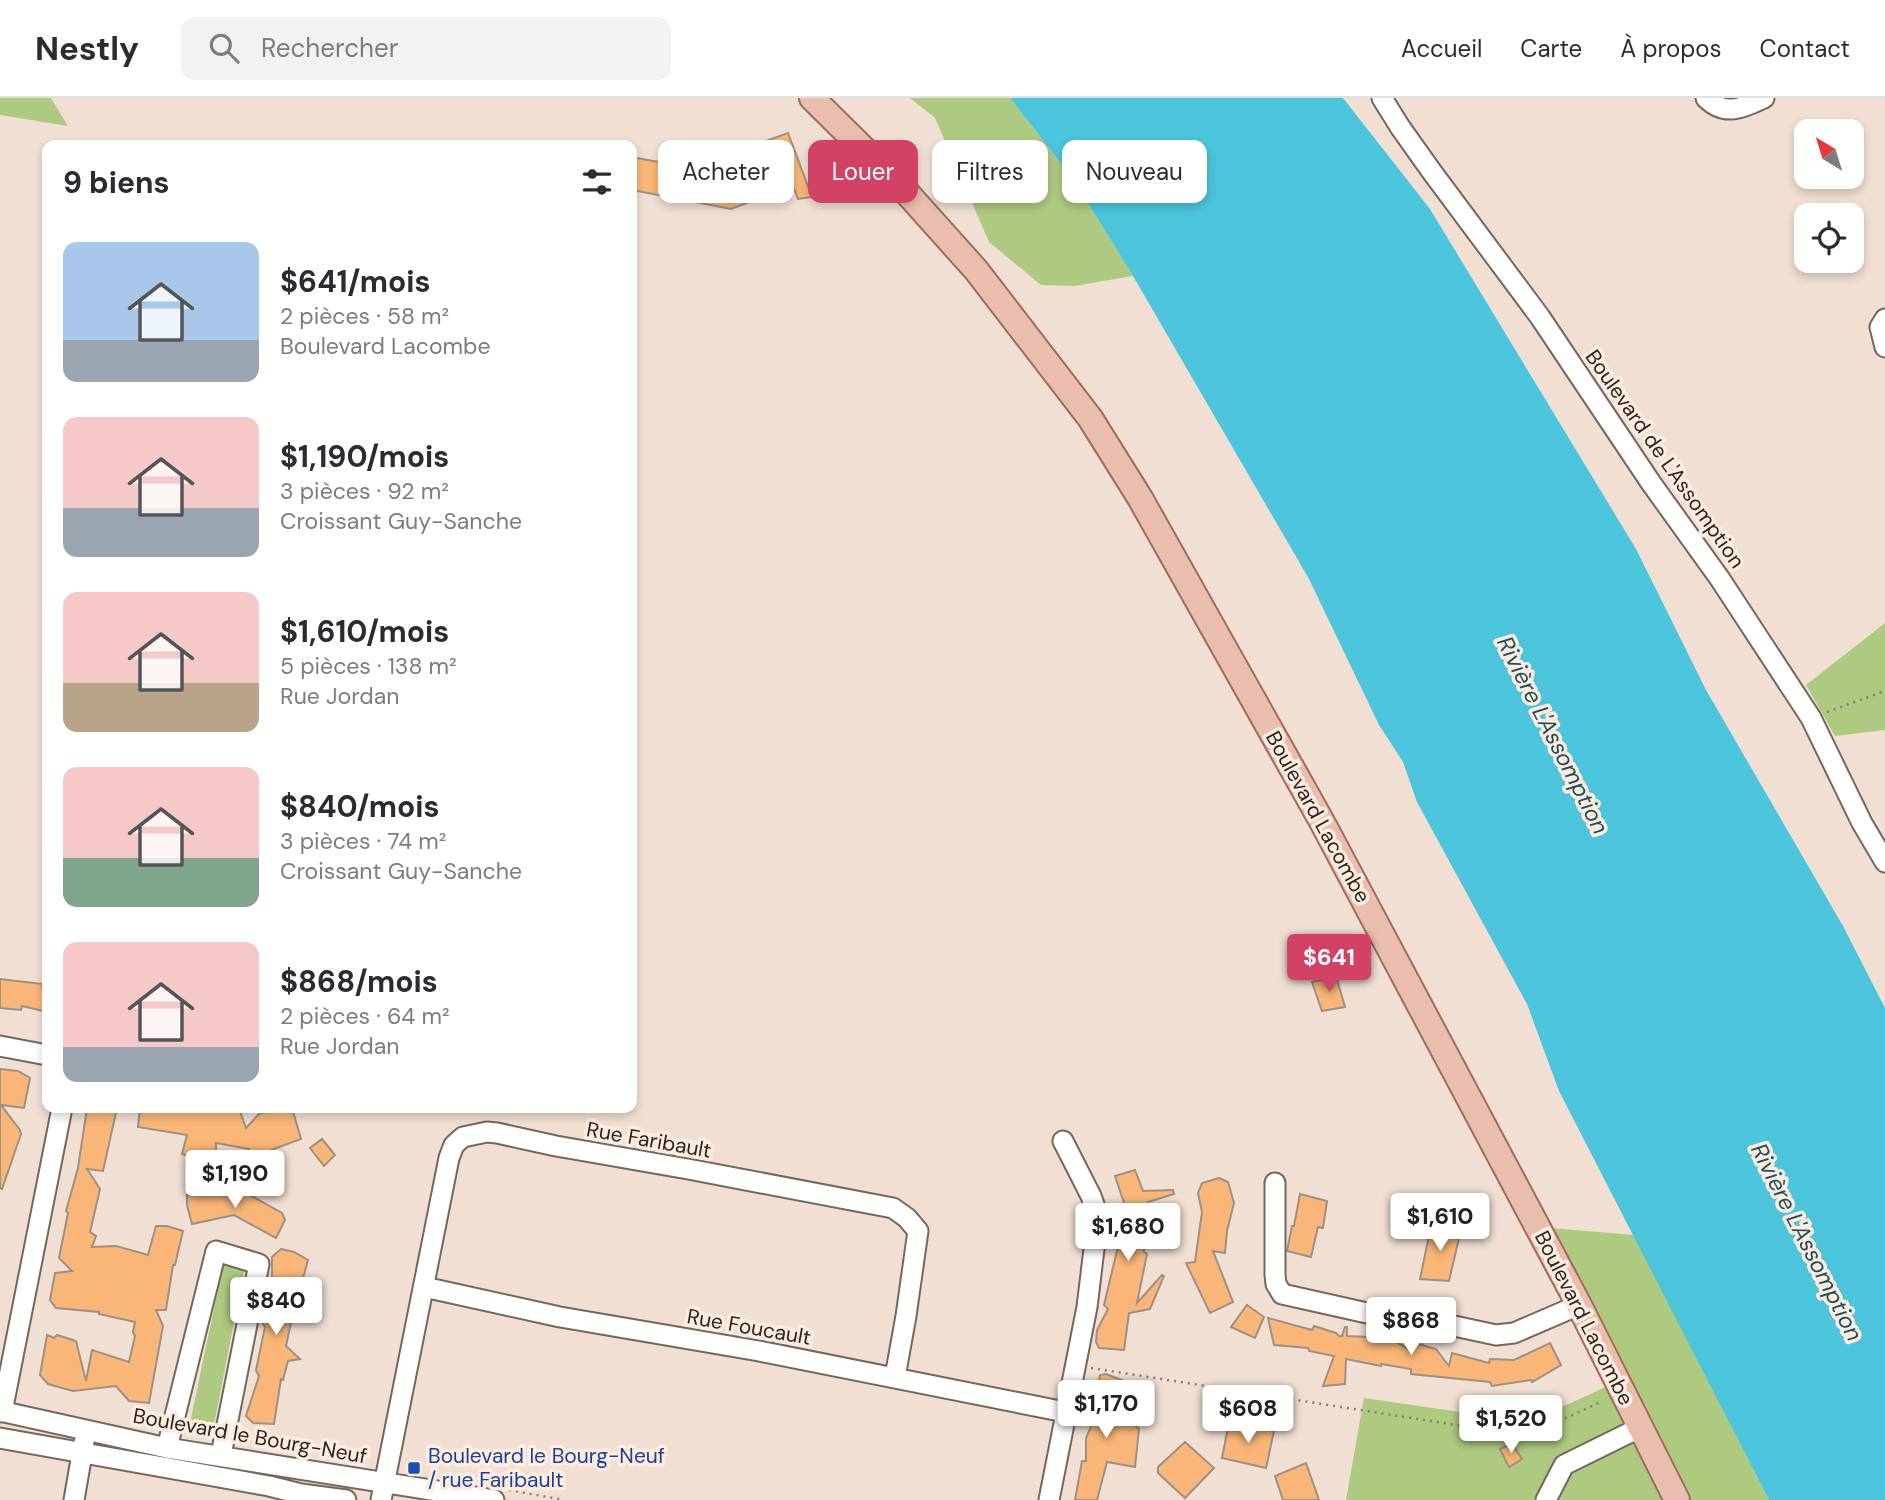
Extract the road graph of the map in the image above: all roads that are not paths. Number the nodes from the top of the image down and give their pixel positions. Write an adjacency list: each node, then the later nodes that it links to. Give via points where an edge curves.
1 (812, 98): 14 (main road, Boulevard Lacombe, via 916,202 1003,302 1090,418 1321,820)
2 (1382, 98): 7 (street, Boulevard de L'Assomption, via 1720,579 1811,718)
3 (1706, 98): 4 (street, via 1729,111)
4 (1764, 98)
5 (1885, 319): 6 (street, via 1880,327)
6 (1885, 347)
7 (1885, 862)
8 (0, 1046): 9 (street)
9 (42, 1054)
10 (61, 1113): 16 (street)
11 (1063, 1141): 17 (street, via 1098,1216 1087,1307)
12 (1275, 1183): 14 (street, via 1275,1275 1282,1294 1496,1335 1514,1333)
13 (424, 1287): 15 (street, Rue Foucault, via 559,1317); 15 (street, Rue Faribault, via 449,1158 454,1145 473,1135 497,1133 876,1204 893,1208 918,1231); 25 (street, Rue Faribault)
14 (1579, 1306): 18 (main road, Boulevard Lacombe)
15 (895, 1377): 17 (street, Rue Foucault)
16 (1, 1412): 19 (street, Boulevard le Bourg-Neuf)
17 (1065, 1412): 31 (street)
18 (1641, 1427): 27 (main road, Boulevard Lacombe); 32 (street, via 1564,1465)
19 (87, 1431): 21 (street, Boulevard le Bourg-Neuf); 22 (street)
20 (0, 1438): 22 (street)
21 (167, 1448): 23 (street, Boulevard le Bourg-Neuf); 23 (street, via 216,1251 259,1264)
22 (81, 1454): 24 (street); 28 (street)
23 (221, 1455): 25 (street, Boulevard le Bourg-Neuf)
24 (246, 1491): 26 (street)
25 (383, 1491): 30 (street, Boulevard le Bourg-Neuf)
26 (300, 1497): 29 (street)
27 (1675, 1497)
28 (74, 1500)
29 (346, 1500)
30 (494, 1500)
31 (1049, 1500)
32 (1546, 1500)

